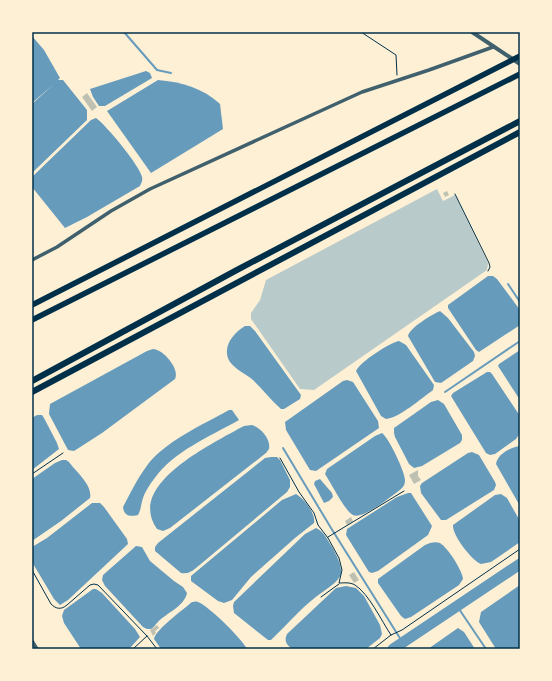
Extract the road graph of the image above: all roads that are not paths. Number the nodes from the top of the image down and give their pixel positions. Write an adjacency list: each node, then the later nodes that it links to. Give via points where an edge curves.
1 (472, 32): 2 (street)
2 (493, 47): 4 (street); 8 (street, via 362,92 150,189)
3 (520, 56): 9 (highway)
4 (520, 64)
5 (520, 74): 10 (highway)
6 (520, 121): 11 (highway)
7 (520, 132): 12 (highway)
8 (32, 260)
9 (32, 305)
10 (32, 320)
11 (32, 380)
12 (32, 392)
13 (32, 641): 14 (street)
14 (37, 649)

